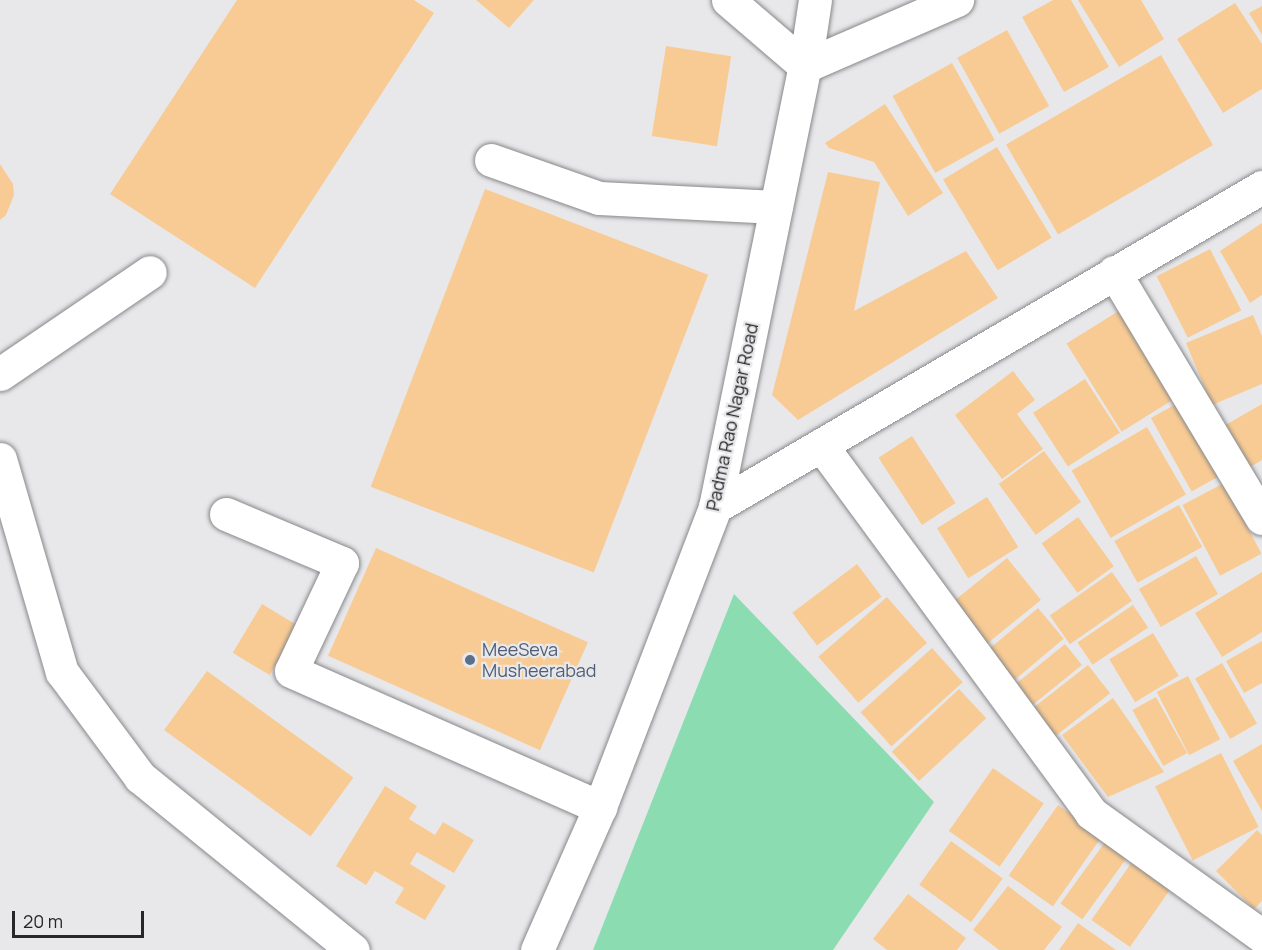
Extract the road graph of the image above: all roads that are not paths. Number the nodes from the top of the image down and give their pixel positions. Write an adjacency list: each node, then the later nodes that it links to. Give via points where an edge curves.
1 (728, 0): 4 (street)
2 (815, 0): 4 (street, Padma Rao Nagar Road)
3 (957, 0): 4 (street)
4 (805, 66): 7 (street, Padma Rao Nagar Road)
5 (491, 160): 7 (street, via 599,198)
6 (1262, 187): 9 (street)
7 (776, 207): 13 (street, Padma Rao Nagar Road)
8 (150, 272): 10 (street)
9 (1114, 272): 11 (street); 15 (street)
10 (0, 374)
11 (821, 445): 13 (street); 17 (street, via 1091,813)
12 (0, 459): 18 (street, via 62,672 140,777)
13 (715, 507): 16 (street, Padma Rao Nagar Road)
14 (226, 514): 16 (street, via 342,563 291,671)
15 (1262, 519)
16 (600, 807): 19 (street, Padma Rao Nagar Road)
17 (1262, 936)
18 (353, 950)
19 (537, 950)

